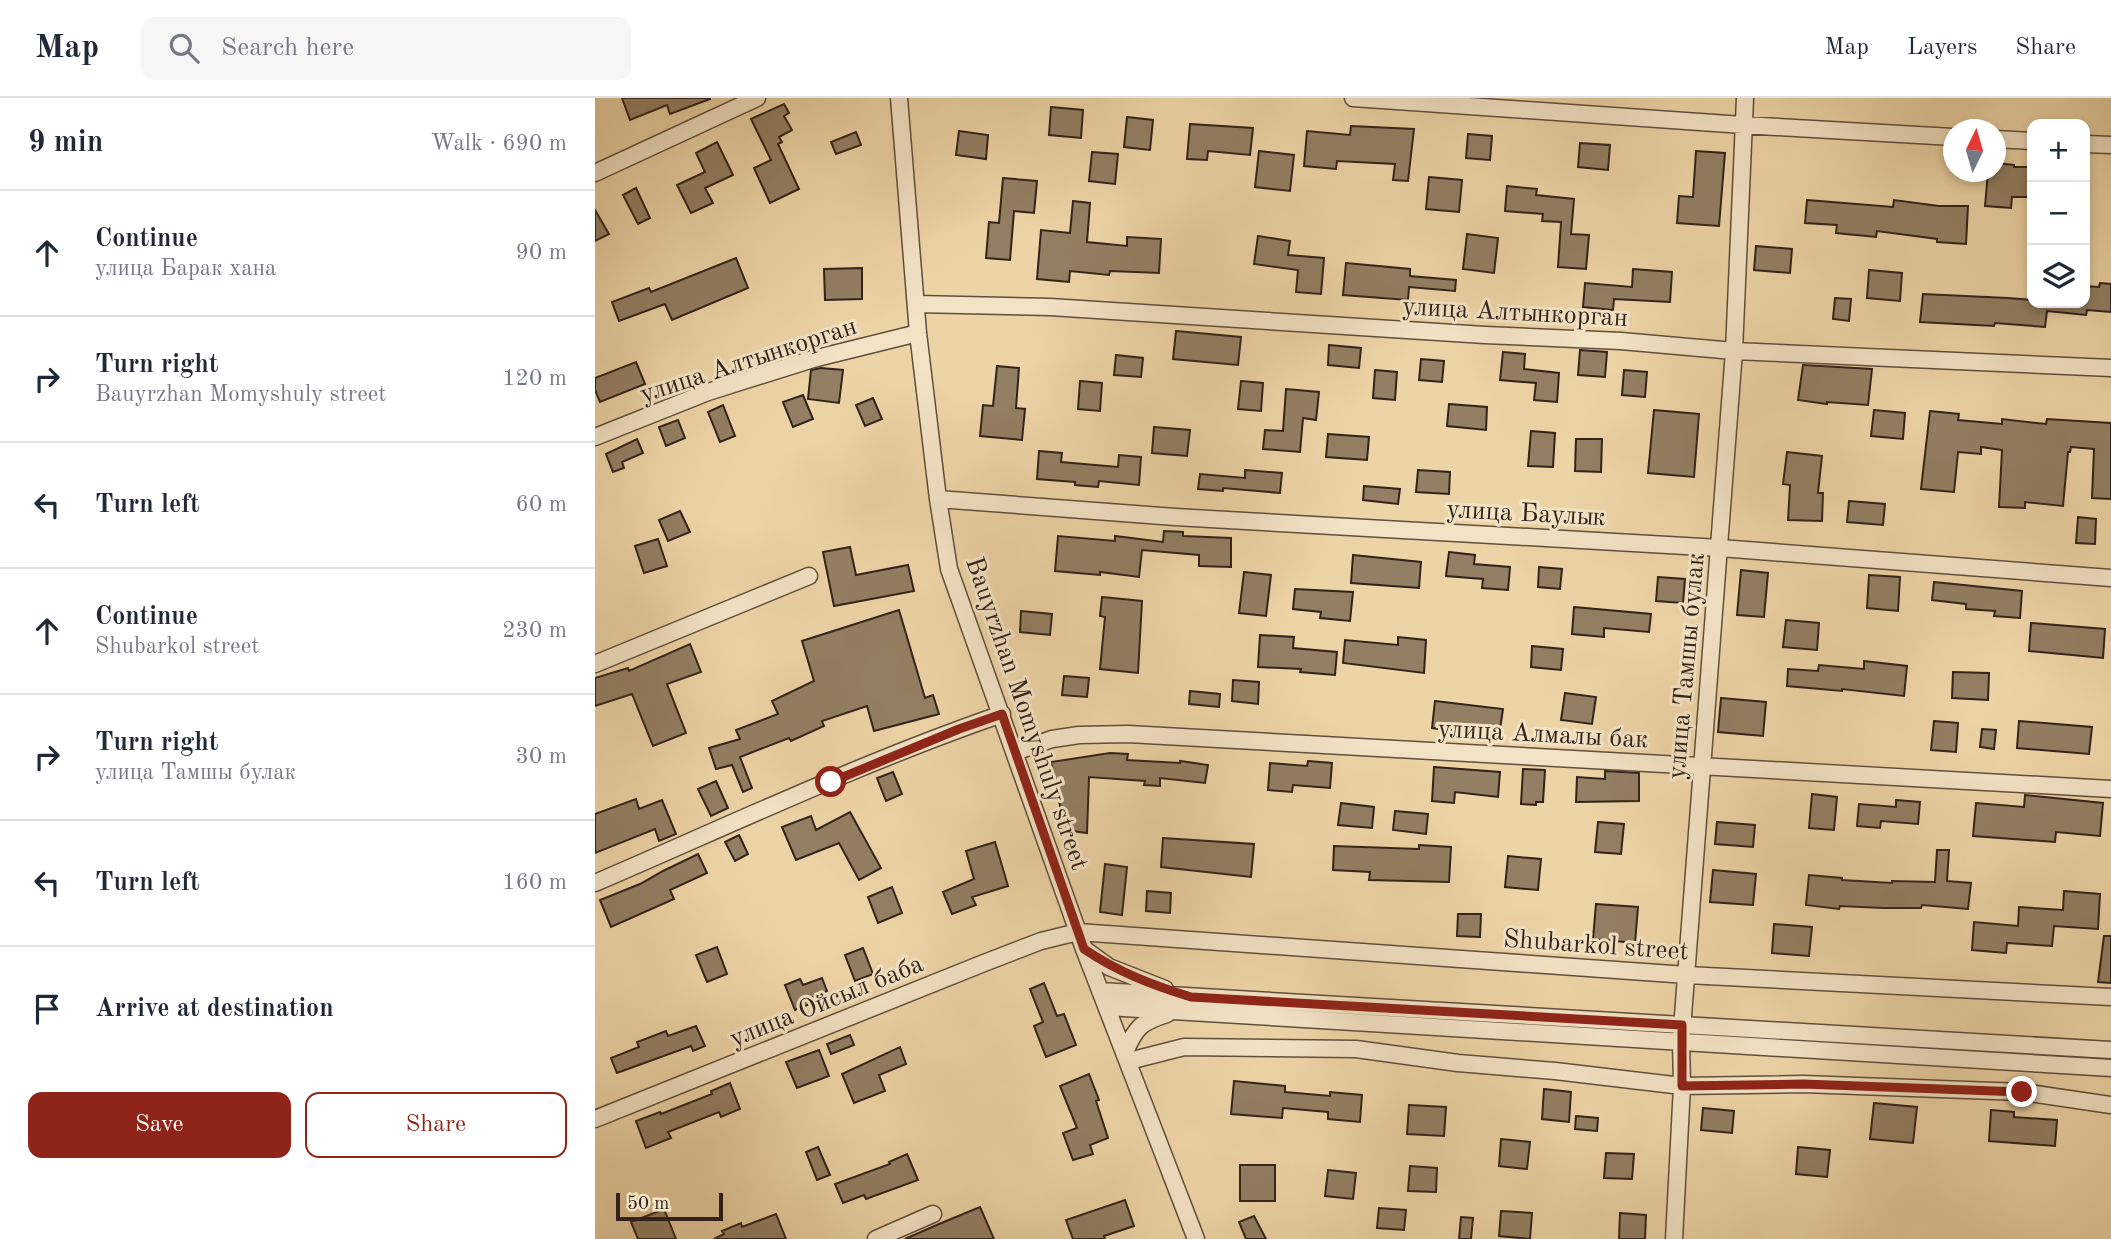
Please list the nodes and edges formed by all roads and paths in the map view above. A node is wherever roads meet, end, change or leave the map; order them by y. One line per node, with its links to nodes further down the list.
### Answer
1 (757, 98): 11 (street)
2 (899, 98): 12 (street, Bauyrzhan Momyshuly street)
3 (1353, 98): 5 (street)
4 (1745, 98): 5 (street, улица Тамшы булак)
5 (1743, 125): 6 (street); 14 (street, улица Тамшы булак)
6 (1943, 136)
7 (2006, 140): 8 (street)
8 (2027, 141)
9 (2090, 144): 10 (street)
10 (2111, 145)
11 (595, 173)
12 (916, 304): 13 (street, Bauyrzhan Momyshuly street); 14 (street, улица Алтынкорган)
13 (918, 333): 16 (street, улица Алтынкорган); 17 (street, Bauyrzhan Momyshuly street)
14 (1734, 351): 15 (street, улица Алтынкорган); 18 (street, улица Тамшы булак)
15 (2111, 368)
16 (595, 437)
17 (938, 499): 18 (street, улица Баулык); 22 (street, Bauyrzhan Momyshuly street)
18 (1720, 548): 20 (street, улица Баулык); 24 (street, улица Тамшы булак)
19 (809, 576): 21 (street)
20 (2111, 578)
21 (595, 664)
22 (1002, 714): 23 (street, Bauyrzhan Momyshuly street); 26 (street)
23 (1016, 751): 24 (street, улица Алмалы бак); 27 (street, Bauyrzhan Momyshuly street)
24 (1700, 766): 25 (street, улица Алмалы бак); 29 (street, улица Тамшы булак)
25 (2111, 789)
26 (595, 883)
27 (1078, 932): 28 (street, Bauyrzhan Momyshuly street); 29 (street, Shubarkol street); 42 (street, улица Ойсыл баба)
28 (1084, 949): 30 (street, Bauyrzhan Momyshuly street); 31 (street)
29 (1687, 975): 32 (street, Shubarkol street); 35 (street, улица Тамшы булак)
30 (1100, 991): 31 (street); 33 (street, Bauyrzhan Momyshuly street)
31 (1191, 997): 35 (street)
32 (2111, 997)
33 (1107, 1007): 34 (street); 38 (street, Bauyrzhan Momyshuly street)
34 (1175, 1012): 36 (street); 38 (street)
35 (1682, 1025): 36 (street, улица Тамшы булак); 37 (street)
36 (1681, 1042): 39 (street); 40 (street, улица Тамшы булак)
37 (2111, 1050)
38 (1127, 1056): 40 (street); 45 (street, Bauyrzhan Momyshuly street)
39 (2111, 1068)
40 (1682, 1086): 41 (street); 46 (street, улица Тамшы булак)
41 (2111, 1105)
42 (595, 1119)
43 (933, 1214): 44 (street)
44 (876, 1239)
45 (1196, 1239)
46 (1674, 1239)

